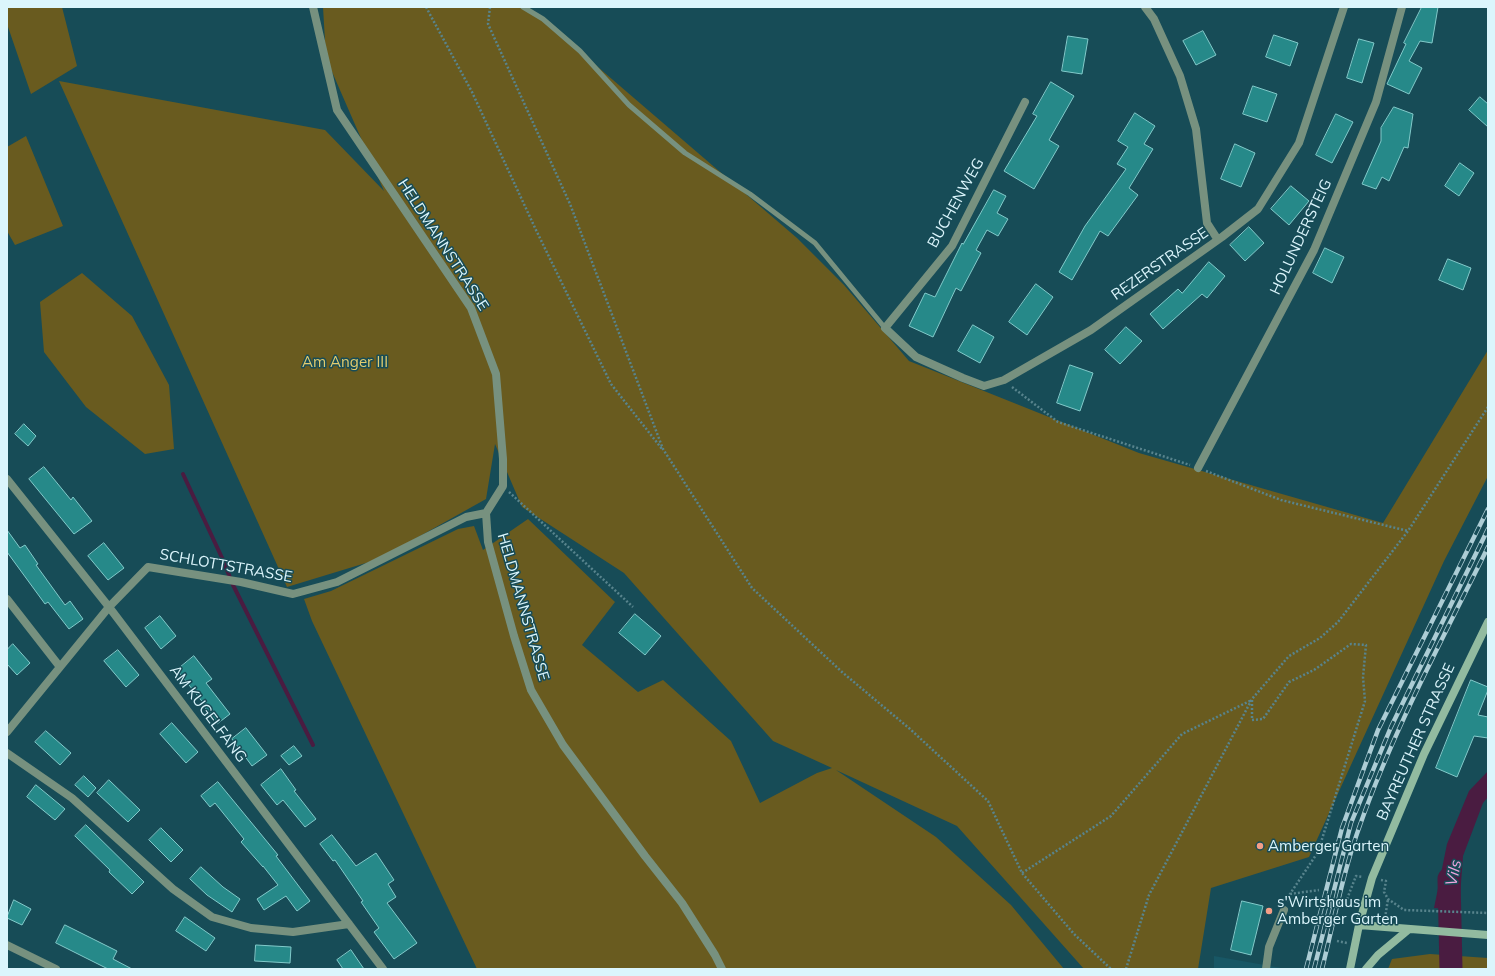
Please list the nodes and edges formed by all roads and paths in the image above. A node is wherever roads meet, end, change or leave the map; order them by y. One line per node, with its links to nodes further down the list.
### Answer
1 (313, 7): 15 (street, HELDMANNSTRASSE)
2 (426, 7): 12 (path)
3 (490, 7): 12 (path)
4 (523, 7): 10 (lane)
5 (1145, 7): 9 (street)
6 (1344, 7): 9 (street, REZERSTRASSE)
7 (1402, 7): 13 (street, HOLUNDERSTEIG)
8 (1025, 102): 10 (street, BUCHENWEG)
9 (1218, 240): 10 (street, REZERSTRASSE)
10 (885, 328)
11 (1488, 407): 22 (path)
12 (671, 461): 25 (path)
13 (1198, 468)
14 (7, 479): 18 (street, AM KUGELFANG)
15 (503, 486): 16 (street); 19 (path)
16 (486, 513): 18 (street, SCHLOTTSTRASSE); 38 (street, HELDMANNSTRASSE)
17 (7, 599): 21 (street)
18 (109, 607): 21 (street, SCHLOTTSTRASSE); 31 (street, AM KUGELFANG)
19 (632, 607)
20 (1488, 622): 26 (street, BAYREUTHER STRASSE)
21 (60, 667): 23 (street, SCHLOTTSTRASSE)
22 (1252, 699): 25 (path); 27 (path); 40 (path)
23 (7, 732)
24 (7, 753): 31 (street)
25 (1022, 873): 39 (path)
26 (1372, 878): 28 (path); 30 (path); 32 (street, BAYREUTHER STRASSE)
27 (1319, 890)
28 (1347, 899)
29 (1284, 910): 41 (street)
30 (1488, 913)
31 (349, 924): 37 (street, AM KUGELFANG)
32 (1359, 925): 33 (street); 42 (street, BAYREUTHER STRASSE)
33 (1408, 930): 34 (street); 43 (street)
34 (1488, 935)
35 (7, 945): 36 (street)
36 (56, 969)
37 (383, 969)
38 (722, 969)
39 (1111, 969)
40 (1126, 969)
41 (1266, 969)
42 (1350, 969)
43 (1366, 969)

